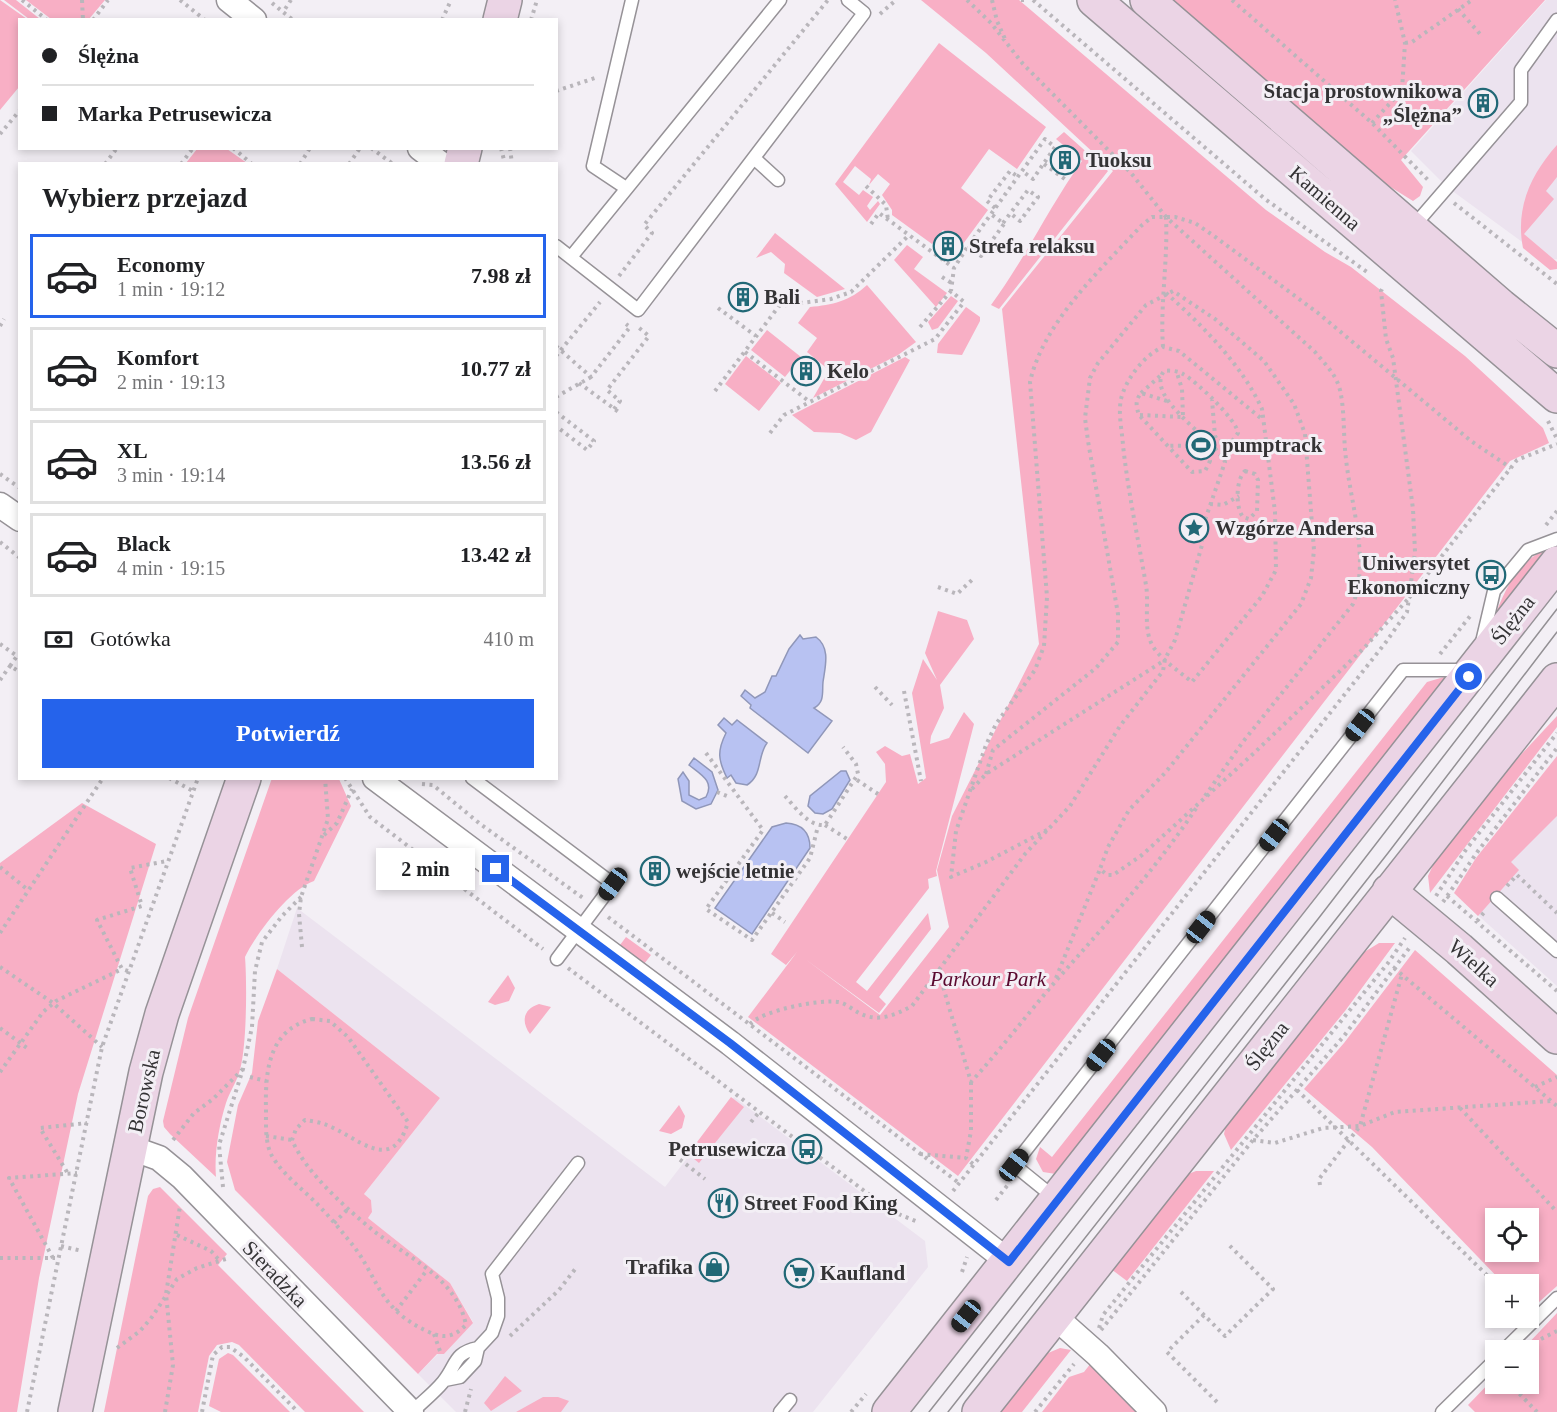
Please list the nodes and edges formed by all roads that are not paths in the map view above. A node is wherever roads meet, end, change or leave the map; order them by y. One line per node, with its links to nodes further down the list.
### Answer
1 (228, 0): 8 (street)
2 (504, 0): 9 (street)
3 (632, 0): 15 (lane)
4 (780, 0): 15 (lane)
5 (848, 0): 12 (lane)
6 (1094, 0): 20 (street, Kamienna)
7 (1147, 0): 16 (street, Kamienna)
8 (251, 18)
9 (500, 18)
10 (1557, 20): 16 (lane)
11 (423, 150): 13 (street)
12 (755, 159): 14 (lane); 18 (lane)
13 (438, 162)
14 (778, 180)
15 (626, 188): 18 (lane)
16 (1411, 229): 19 (street, Kamienna)
17 (558, 247): 18 (lane)
18 (571, 257)
19 (1557, 351)
20 (1552, 407)
21 (0, 505): 22 (street)
22 (18, 518)
23 (1557, 539): 25 (lane)
24 (1557, 563): 25 (street, Ślężna)
25 (1473, 672): 38 (street, Ślężna); 38 (lane)
26 (1557, 680): 30 (street, Ślężna)
27 (243, 780): 36 (street, Borowska)
28 (378, 780): 32 (street)
29 (475, 780): 32 (lane)
30 (1389, 891): 35 (street, Wielka); 41 (street, Ślężna)
31 (1497, 898): 33 (lane)
32 (578, 931): 34 (lane); 39 (street)
33 (1557, 951)
34 (557, 959)
35 (1557, 1037)
36 (131, 1149): 46 (street, Borowska); 47 (street, Sieradzka)
37 (578, 1163): 47 (lane)
38 (1057, 1200): 39 (street, Ślężna)
39 (1009, 1262): 44 (street, Ślężna)
40 (1557, 1298): 42 (lane)
41 (1054, 1316): 49 (street, Ślężna); 50 (street)
42 (1514, 1340)
43 (1485, 1370): 51 (lane)
44 (881, 1398)
45 (790, 1401): 48 (lane)
46 (75, 1412)
47 (411, 1412)
48 (780, 1412)
49 (979, 1412)
50 (1154, 1412)
51 (1442, 1412)

